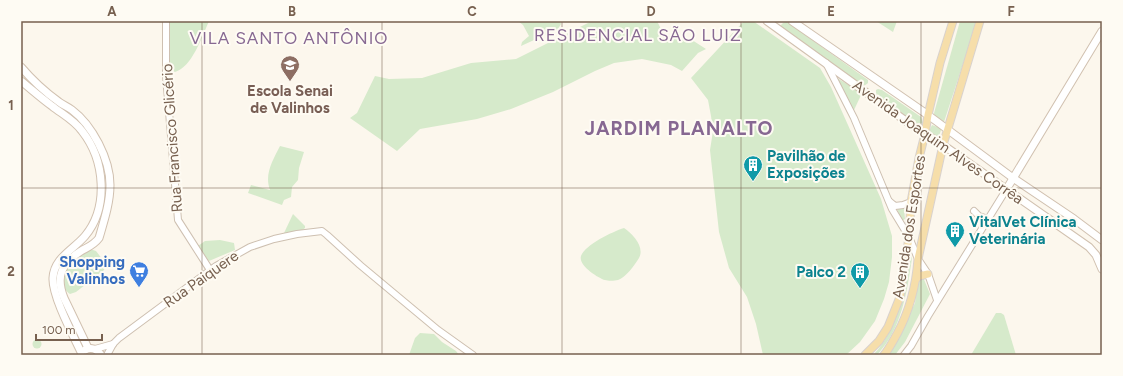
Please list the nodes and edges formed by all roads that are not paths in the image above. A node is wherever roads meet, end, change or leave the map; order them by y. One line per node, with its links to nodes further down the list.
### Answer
1 (166, 21): 27 (street, Rua Francisco Glicério)
2 (768, 21): 7 (main road, Avenida Joaquim Alves Corrêa)
3 (792, 21): 10 (main road, Avenida Joaquim Alves Corrêa)
4 (953, 21): 10 (main road, Avenida dos Esportes)
5 (980, 21): 11 (main road, Avenida dos Esportes)
6 (1102, 31): 14 (main road)
7 (826, 63): 12 (main road, Avenida Joaquim Alves Corrêa); 16 (street)
8 (21, 67): 24 (main road)
9 (21, 81): 20 (main road)
10 (928, 115): 11 (main road, Avenida Joaquim Alves Corrêa); 12 (main road, Avenida dos Esportes)
11 (948, 130): 13 (main road, Avenida dos Esportes); 14 (main road, Avenida Joaquim Alves Corrêa)
12 (925, 134): 13 (main road, Avenida Joaquim Alves Corrêa); 17 (main road, Avenida dos Esportes)
13 (943, 145): 15 (main road, Avenida Joaquim Alves Corrêa); 22 (main road, Avenida dos Esportes)
14 (1013, 178): 15 (main road); 23 (main road, Avenida Joaquim Alves Corrêa)
15 (1006, 190): 19 (street); 26 (main road, Avenida Joaquim Alves Corrêa)
16 (887, 199): 17 (street); 21 (street)
17 (911, 202): 21 (main road, Avenida dos Esportes)
18 (974, 211): 19 (street)
19 (988, 219): 30 (street)
20 (91, 229): 24 (main road); 33 (main road)
21 (909, 237): 22 (main road); 25 (street); 37 (main road, Avenida dos Esportes)
22 (922, 239): 25 (main road, Avenida dos Esportes)
23 (1102, 240)
24 (93, 245): 32 (main road)
25 (918, 259): 28 (street); 29 (main road, Avenida dos Esportes)
26 (1102, 269)
27 (210, 270): 31 (street, Rua Paiquere); 36 (street, Rua Paiquere)
28 (928, 274): 29 (main road); 30 (street)
29 (917, 278): 38 (main road, Avenida dos Esportes)
30 (938, 300): 39 (street)
31 (113, 344): 32 (street, Rua Paiquere); 35 (street, Rua Paiquere)
32 (92, 349): 33 (main road); 34 (main road)
33 (80, 354)
34 (101, 355)
35 (106, 355)
36 (473, 355)
37 (865, 355)
38 (884, 355)
39 (904, 355)

